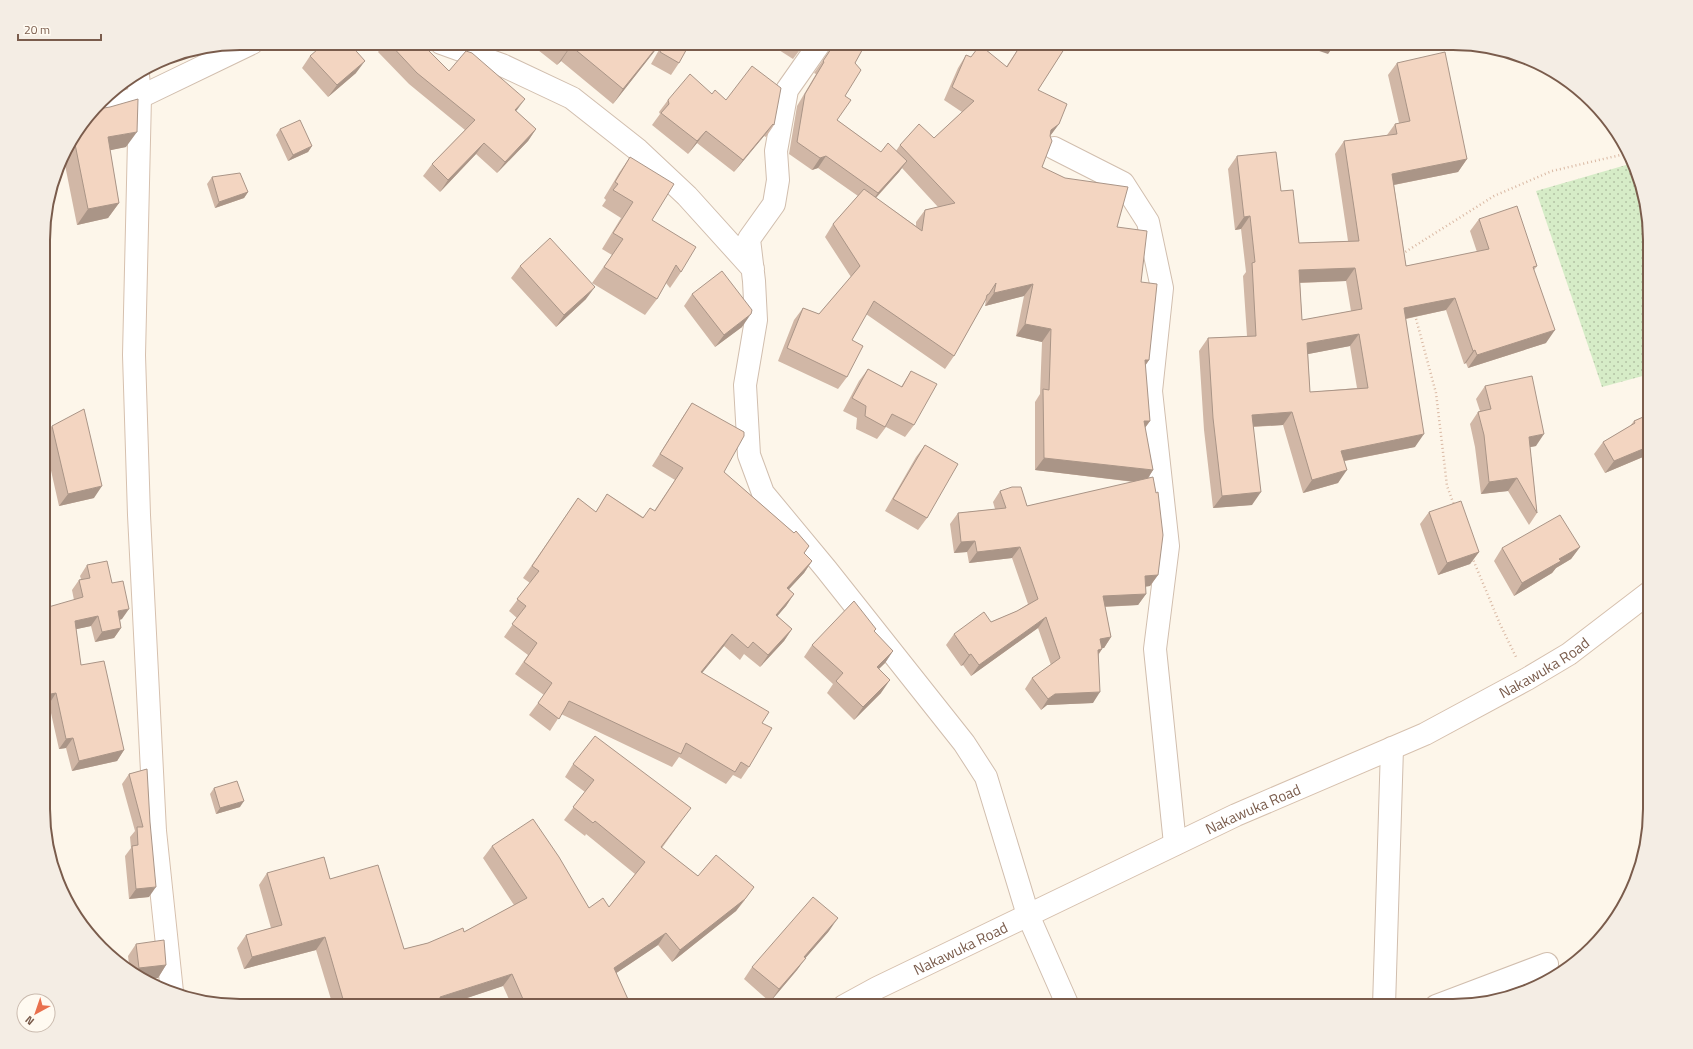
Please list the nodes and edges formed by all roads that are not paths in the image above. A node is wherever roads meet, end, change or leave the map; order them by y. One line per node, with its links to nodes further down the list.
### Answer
1 (237, 50): 5 (street)
2 (460, 50): 8 (street)
3 (815, 50): 8 (street)
4 (138, 79): 5 (street)
5 (140, 97): 6 (street); 14 (street)
6 (102, 110)
7 (1054, 148): 11 (street)
8 (753, 269): 12 (street)
9 (1643, 597): 10 (street, Nakawuka Road)
10 (1392, 748): 11 (street, Nakawuka Road); 17 (street)
11 (1175, 844): 12 (street, Nakawuka Road)
12 (1028, 915): 15 (street, Nakawuka Road); 16 (street)
13 (1547, 964): 18 (street)
14 (171, 986)
15 (857, 999)
16 (1065, 999)
17 (1384, 999)
18 (1454, 999)

